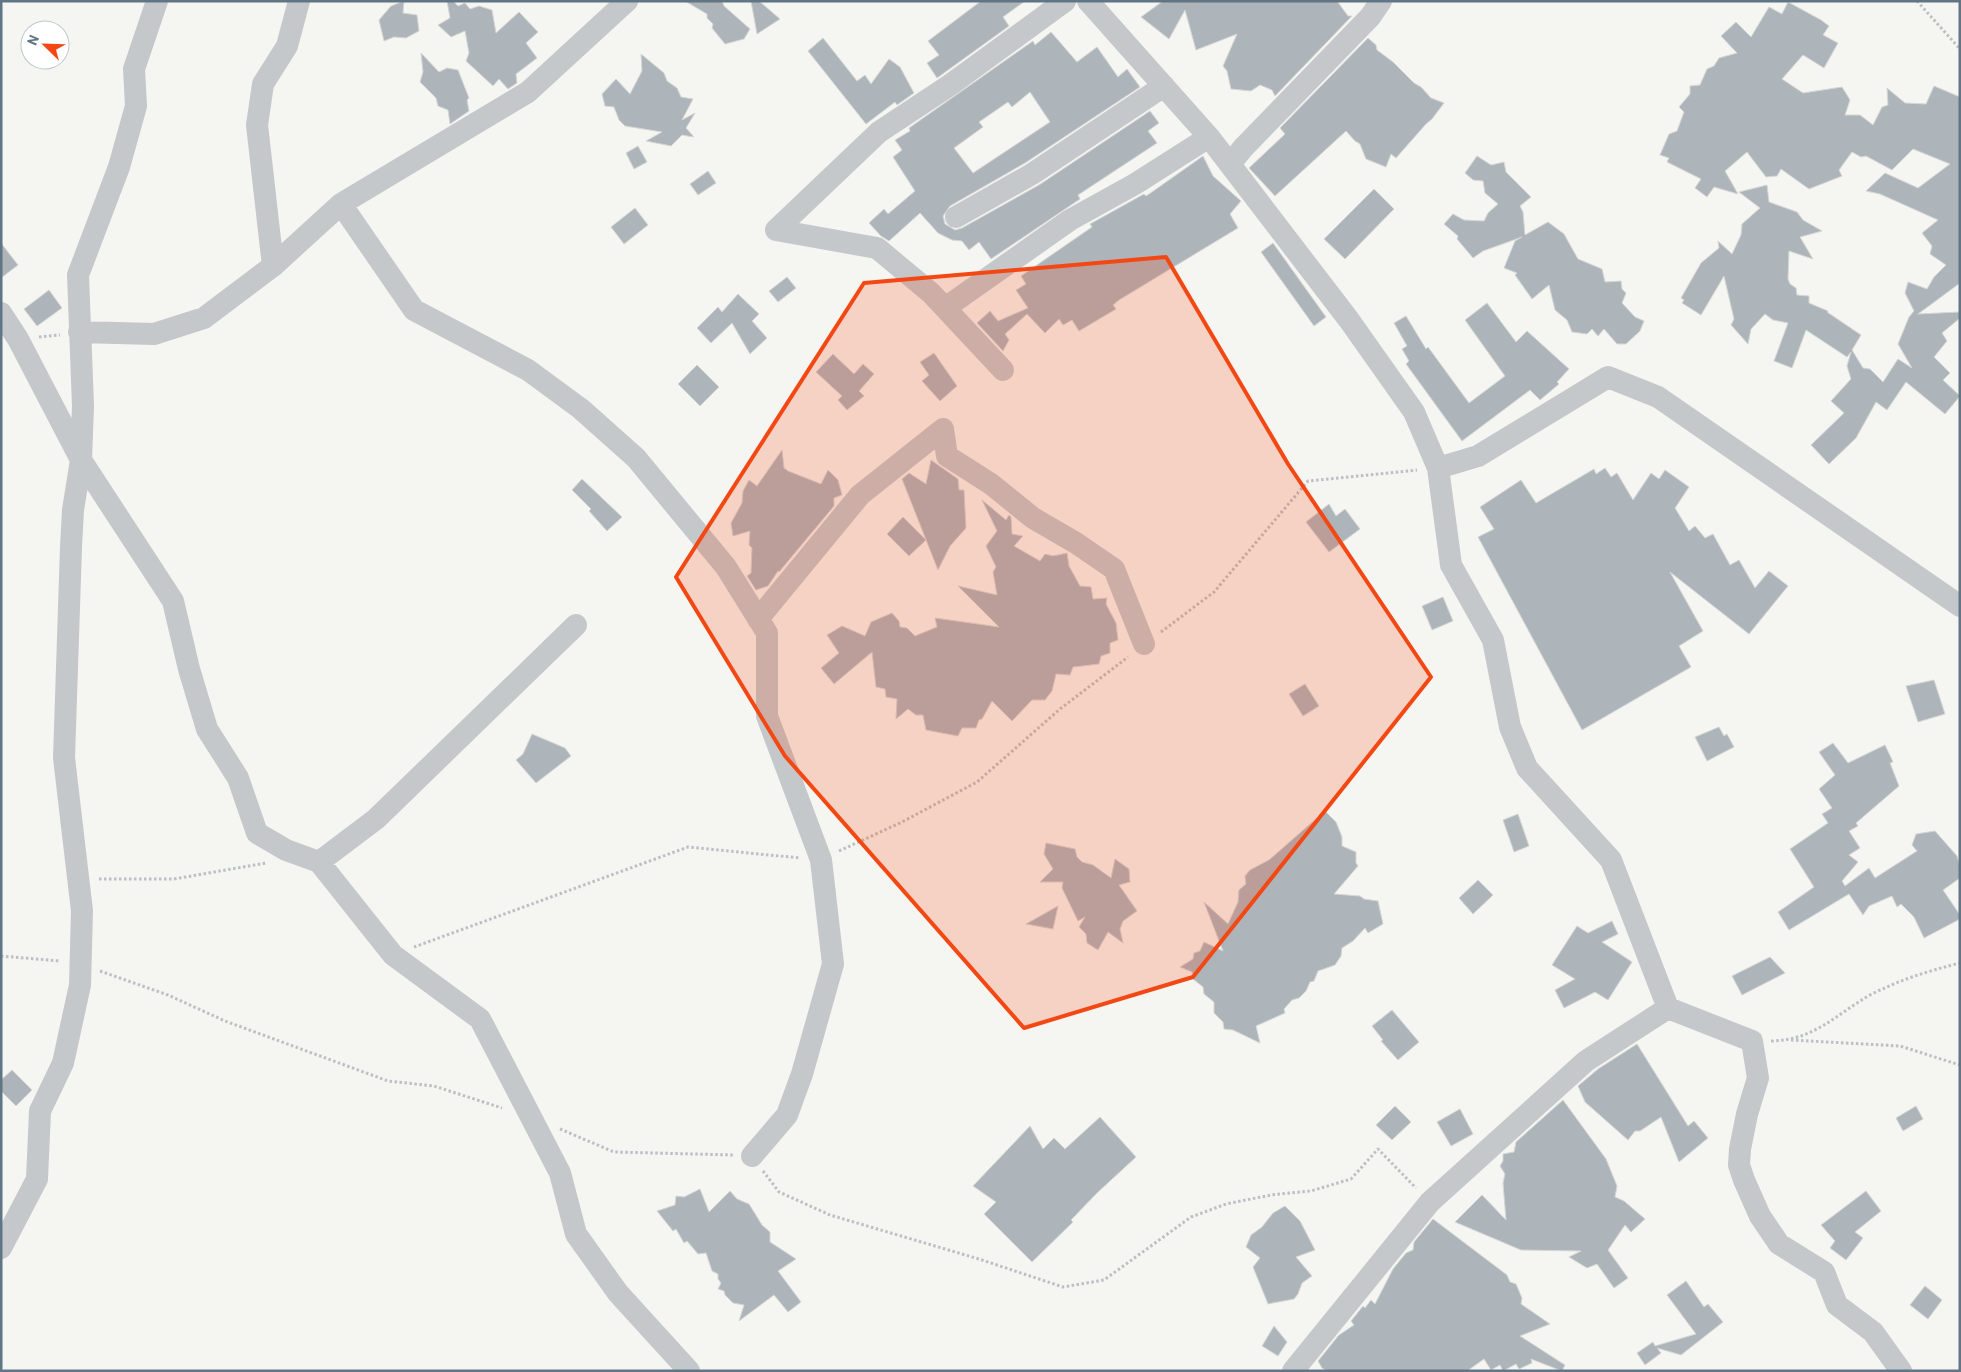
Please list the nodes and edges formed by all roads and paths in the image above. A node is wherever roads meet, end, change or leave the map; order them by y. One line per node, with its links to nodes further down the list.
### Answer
1 (157, 1): 17 (street)
2 (299, 1): 14 (street)
3 (627, 1): 12 (street)
4 (1065, 1): 15 (street)
5 (1088, 1): 9 (street)
6 (1380, 1): 11 (street)
7 (1917, 1): 8 (path)
8 (1960, 49)
9 (1164, 86): 10 (street); 13 (street)
10 (1209, 137): 11 (street); 15 (street)
11 (1230, 164): 21 (street)
12 (341, 204): 14 (street); 23 (street)
13 (956, 217)
14 (273, 266): 17 (street)
15 (945, 308): 19 (street)
16 (1, 313): 18 (street)
17 (79, 332): 18 (path); 20 (street)
18 (18, 339): 20 (street)
19 (1003, 370)
20 (81, 460): 26 (street); 28 (street)
21 (1438, 468): 22 (street); 25 (path); 33 (street)
22 (1960, 606)
23 (758, 619): 25 (street); 27 (street)
24 (576, 624): 26 (street)
25 (1144, 644): 27 (path)
26 (311, 859): 28 (path); 29 (street)
27 (821, 860): 29 (path); 38 (street)
28 (78, 879): 32 (street)
29 (392, 955): 37 (street)
30 (1, 956): 32 (path)
31 (1960, 963): 34 (path)
32 (80, 964): 37 (path); 40 (street)
33 (1668, 1008): 35 (street); 39 (street)
34 (1790, 1040): 35 (path); 36 (path)
35 (1752, 1041): 43 (street)
36 (1960, 1066)
37 (532, 1117): 38 (path); 41 (street)
38 (752, 1156): 39 (path)
39 (1430, 1202): 42 (street)
40 (1, 1248)
41 (689, 1371)
42 (1293, 1371)
43 (1901, 1371)

